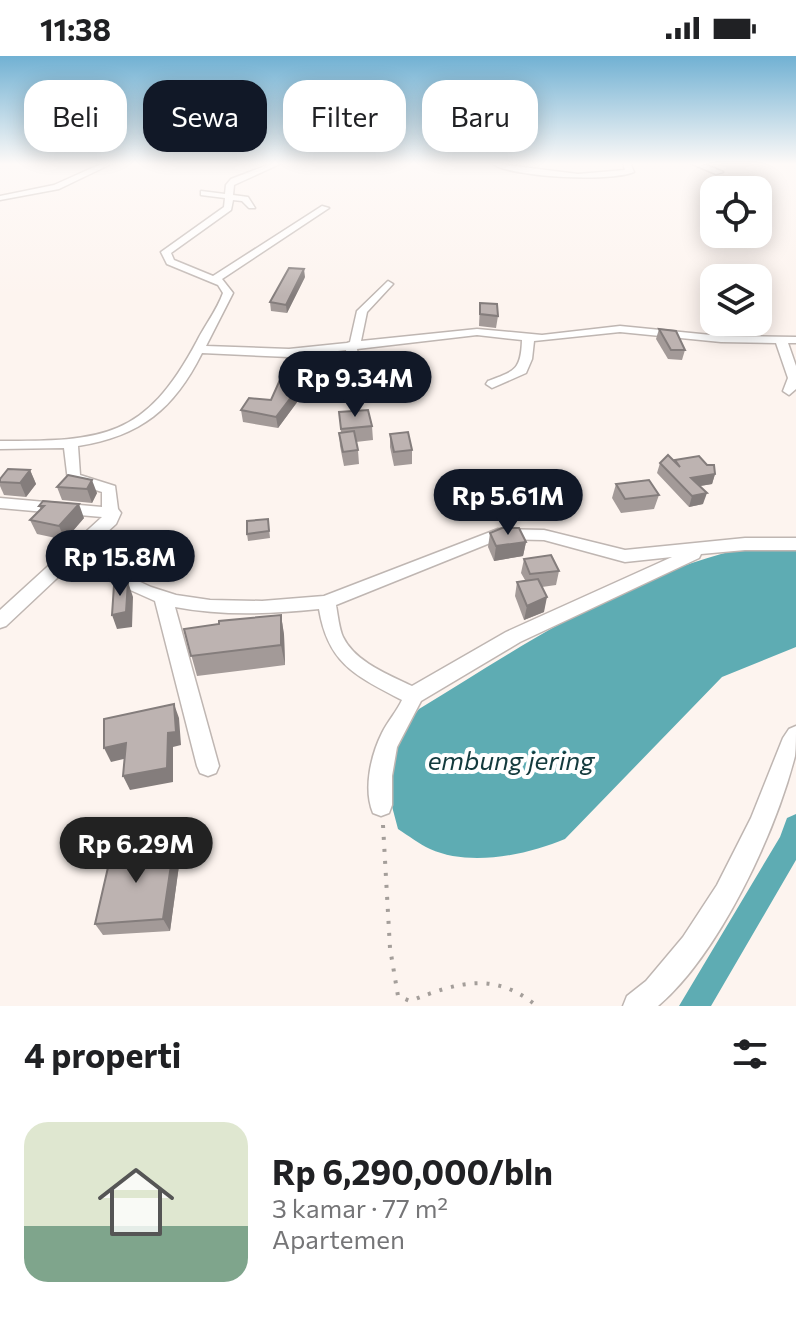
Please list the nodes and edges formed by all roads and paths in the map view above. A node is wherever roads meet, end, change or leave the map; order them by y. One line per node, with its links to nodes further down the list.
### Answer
1 (228, 207): 3 (street)
2 (325, 208): 3 (street)
3 (214, 280): 9 (street)
4 (388, 284): 8 (street)
5 (528, 338): 6 (street); 8 (street); 10 (street)
6 (781, 340): 7 (street); 11 (street)
7 (796, 340)
8 (353, 345): 9 (street); 12 (street)
9 (199, 349): 13 (street)
10 (492, 384)
11 (789, 391)
12 (359, 393)
13 (71, 444): 14 (street); 16 (street)
14 (0, 445)
15 (0, 503): 16 (street)
16 (113, 513): 19 (street)
17 (796, 544): 18 (street)
18 (702, 550): 21 (street); 23 (street)
19 (71, 557): 20 (street); 22 (street)
20 (163, 597): 21 (street); 25 (street)
21 (326, 602): 23 (street)
22 (0, 621)
23 (413, 696): 26 (street)
24 (796, 735): 28 (street)
25 (208, 766)
26 (381, 805): 27 (path)
27 (537, 1006)
28 (637, 1006)

